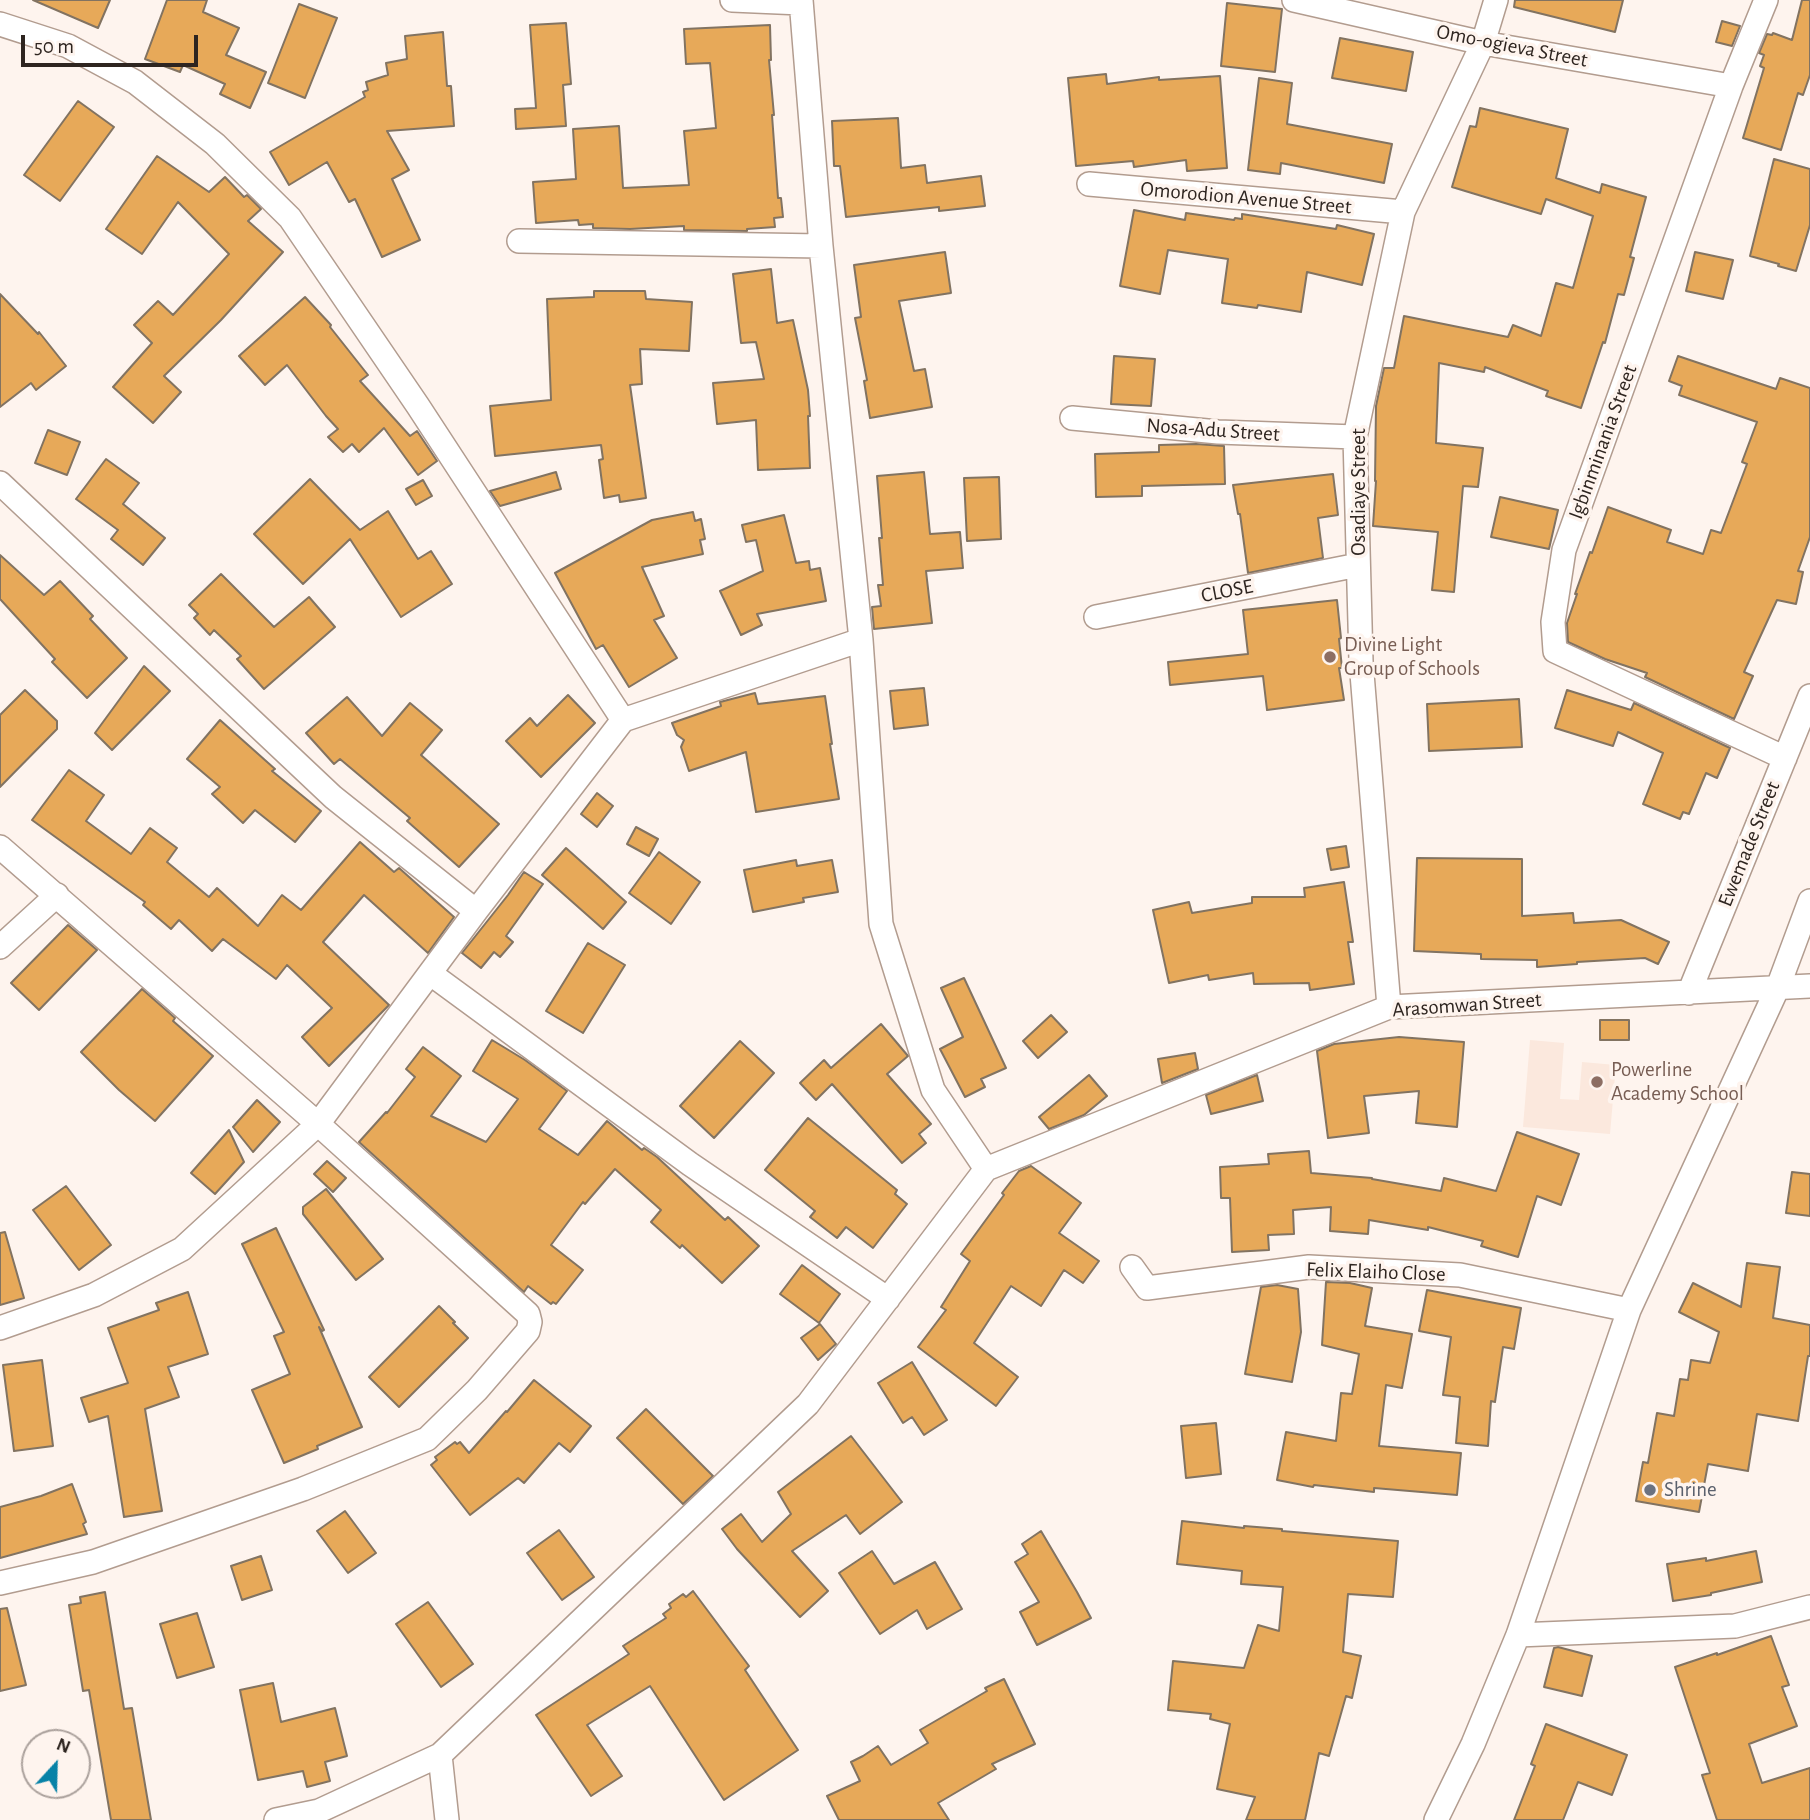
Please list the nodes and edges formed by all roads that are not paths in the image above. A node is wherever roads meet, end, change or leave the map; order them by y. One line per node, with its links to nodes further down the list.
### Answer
1 (732, 0): 5 (street)
2 (1294, 0): 7 (street, Omo-ogieva Street)
3 (1496, 0): 7 (street, Osadiaye Street)
4 (1766, 0): 8 (street, Igbinminania Street)
5 (801, 1): 12 (street)
6 (0, 24): 20 (street)
7 (1483, 43): 8 (street, Omo-ogieva Street); 10 (street, Osadiaye Street)
8 (1731, 86): 21 (street, Igbinminania Street)
9 (1089, 184): 10 (street, Omorodion Avenue Street)
10 (1403, 212): 14 (street, Osadiaye Street)
11 (519, 241): 12 (street)
12 (821, 246): 18 (street)
13 (1072, 418): 14 (street, Nosa-Adu Street)
14 (1355, 437): 16 (street, Osadiaye Street)
15 (0, 483): 25 (street)
16 (1358, 565): 17 (street, CLOSE); 31 (street, Osadiaye Street)
17 (1096, 617)
18 (861, 640): 20 (street); 33 (street)
19 (1810, 696): 21 (street, Ewemade Street)
20 (623, 720): 25 (street)
21 (1784, 758): 30 (street, Ewemade Street)
22 (0, 847): 23 (street)
23 (57, 895): 26 (street); 32 (street)
24 (1810, 901): 29 (street)
25 (477, 911): 27 (street)
26 (0, 947)
27 (430, 974): 32 (street); 35 (street)
28 (1810, 986): 29 (street, Arasomwan Street)
29 (1778, 988): 30 (street, Arasomwan Street); 36 (street)
30 (1689, 993): 31 (street, Arasomwan Street)
31 (1389, 1007): 33 (street, Arasomwan Street)
32 (318, 1124): 37 (street); 38 (street)
33 (986, 1169): 35 (street)
34 (1132, 1267): 36 (street, Felix Elaiho Close)
35 (888, 1299): 41 (street)
36 (1629, 1310): 40 (street)
37 (0, 1328)
38 (0, 1583)
39 (1810, 1607): 40 (street)
40 (1518, 1634): 44 (street)
41 (440, 1755): 42 (street); 43 (street)
42 (276, 1820)
43 (447, 1820)
44 (1436, 1820)

